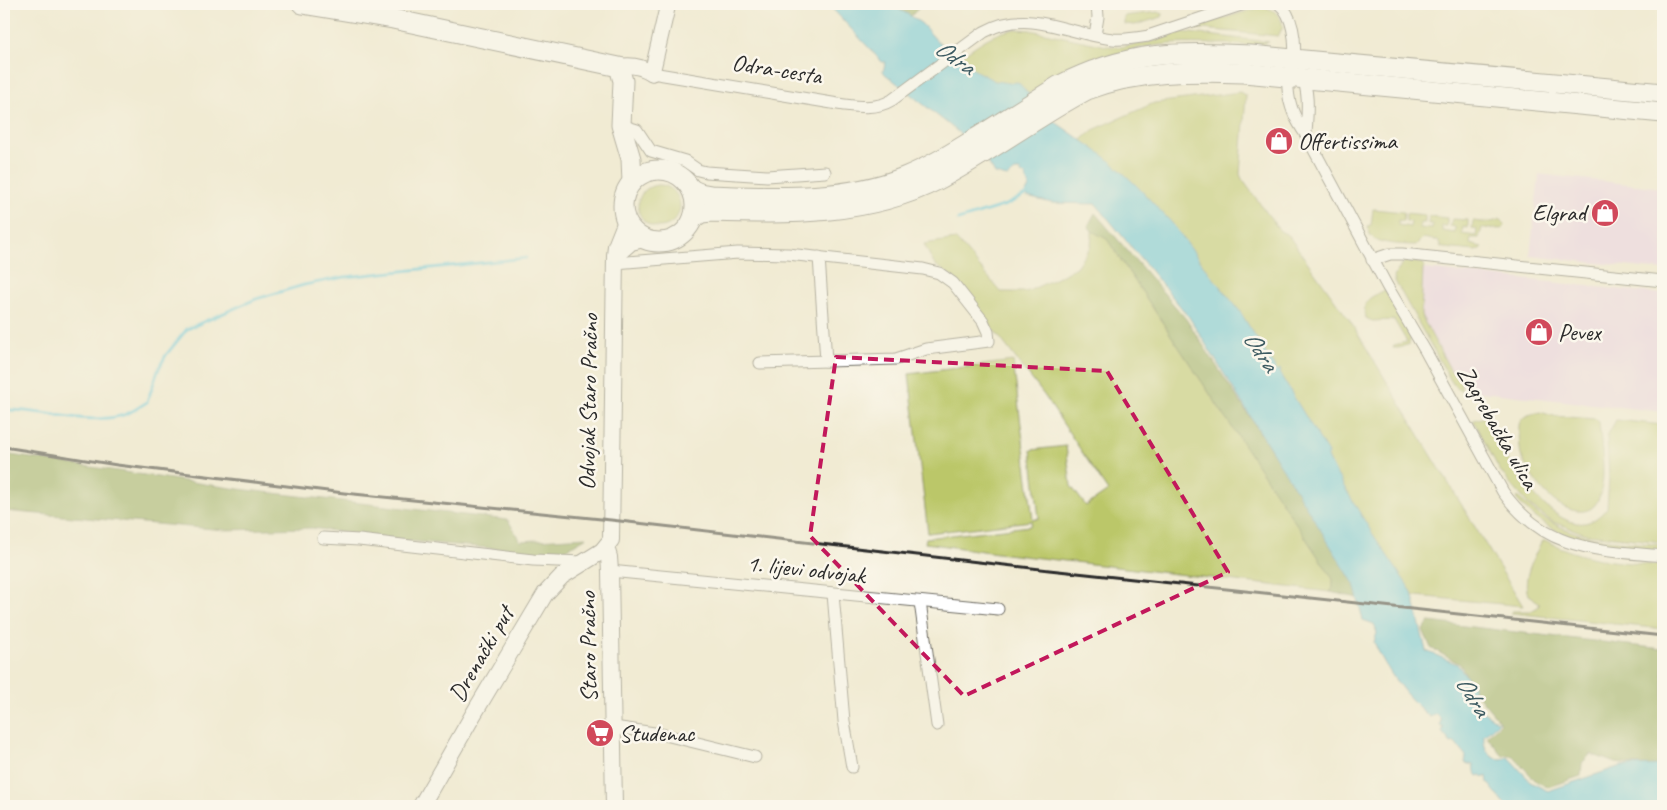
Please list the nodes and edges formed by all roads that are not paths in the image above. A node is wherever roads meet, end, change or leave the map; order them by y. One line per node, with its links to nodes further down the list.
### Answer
1 (302, 4): 8 (main road, Odra-cesta)
2 (668, 4): 9 (street)
3 (1097, 4): 6 (street)
4 (1244, 4): 6 (street)
5 (1279, 4): 7 (street, Zagrebačka ulica)
6 (1095, 35): 9 (street, Odra-cesta)
7 (1294, 58): 10 (street, Zagrebačka ulica); 11 (main road); 12 (main road)
8 (619, 67): 9 (street, Odra-cesta); 14 (main road)
9 (652, 73)
10 (1296, 78): 11 (main road); 13 (main road); 15 (street, Zagrebačka ulica); 15 (street, Zagrebačka ulica)
11 (1064, 92): 17 (main road)
12 (1663, 93)
13 (1663, 114)
14 (621, 125): 16 (main road); 19 (street)
15 (1306, 135): 27 (street, Zagrebačka ulica)
16 (627, 144): 18 (main road); 20 (main road)
17 (955, 160): 21 (main road); 22 (main road)
18 (663, 170): 20 (main road); 21 (main road)
19 (826, 172)
20 (632, 182): 23 (main road)
21 (691, 189): 22 (main road)
22 (693, 218): 24 (main road)
23 (626, 221): 24 (main road); 26 (main road, Odvojak Staro Pračno)
24 (644, 239): 26 (main road)
25 (819, 257): 26 (street); 29 (street); 29 (street)
26 (615, 260): 32 (main road, Odvojak Staro Pračno)
27 (1372, 260): 28 (street); 33 (street, Zagrebačka ulica)
28 (1663, 281)
29 (826, 361): 30 (street)
30 (760, 363)
31 (323, 538): 34 (street)
32 (606, 547): 34 (main road, Drenački put); 35 (main road, Staro Pračno)
33 (1663, 556)
34 (584, 562): 43 (main road, Drenački put)
35 (610, 571): 36 (street, 1. lijevi odvojak); 40 (main road, Staro Pračno)
36 (833, 594): 37 (street, 1. lijevi odvojak); 42 (street)
37 (920, 602): 38 (street, 1. lijevi odvojak); 39 (street)
38 (998, 609)
39 (937, 725)
40 (614, 727): 41 (street); 44 (main road, Staro Pračno)
41 (755, 757)
42 (852, 767)
43 (421, 806)
44 (614, 806)

